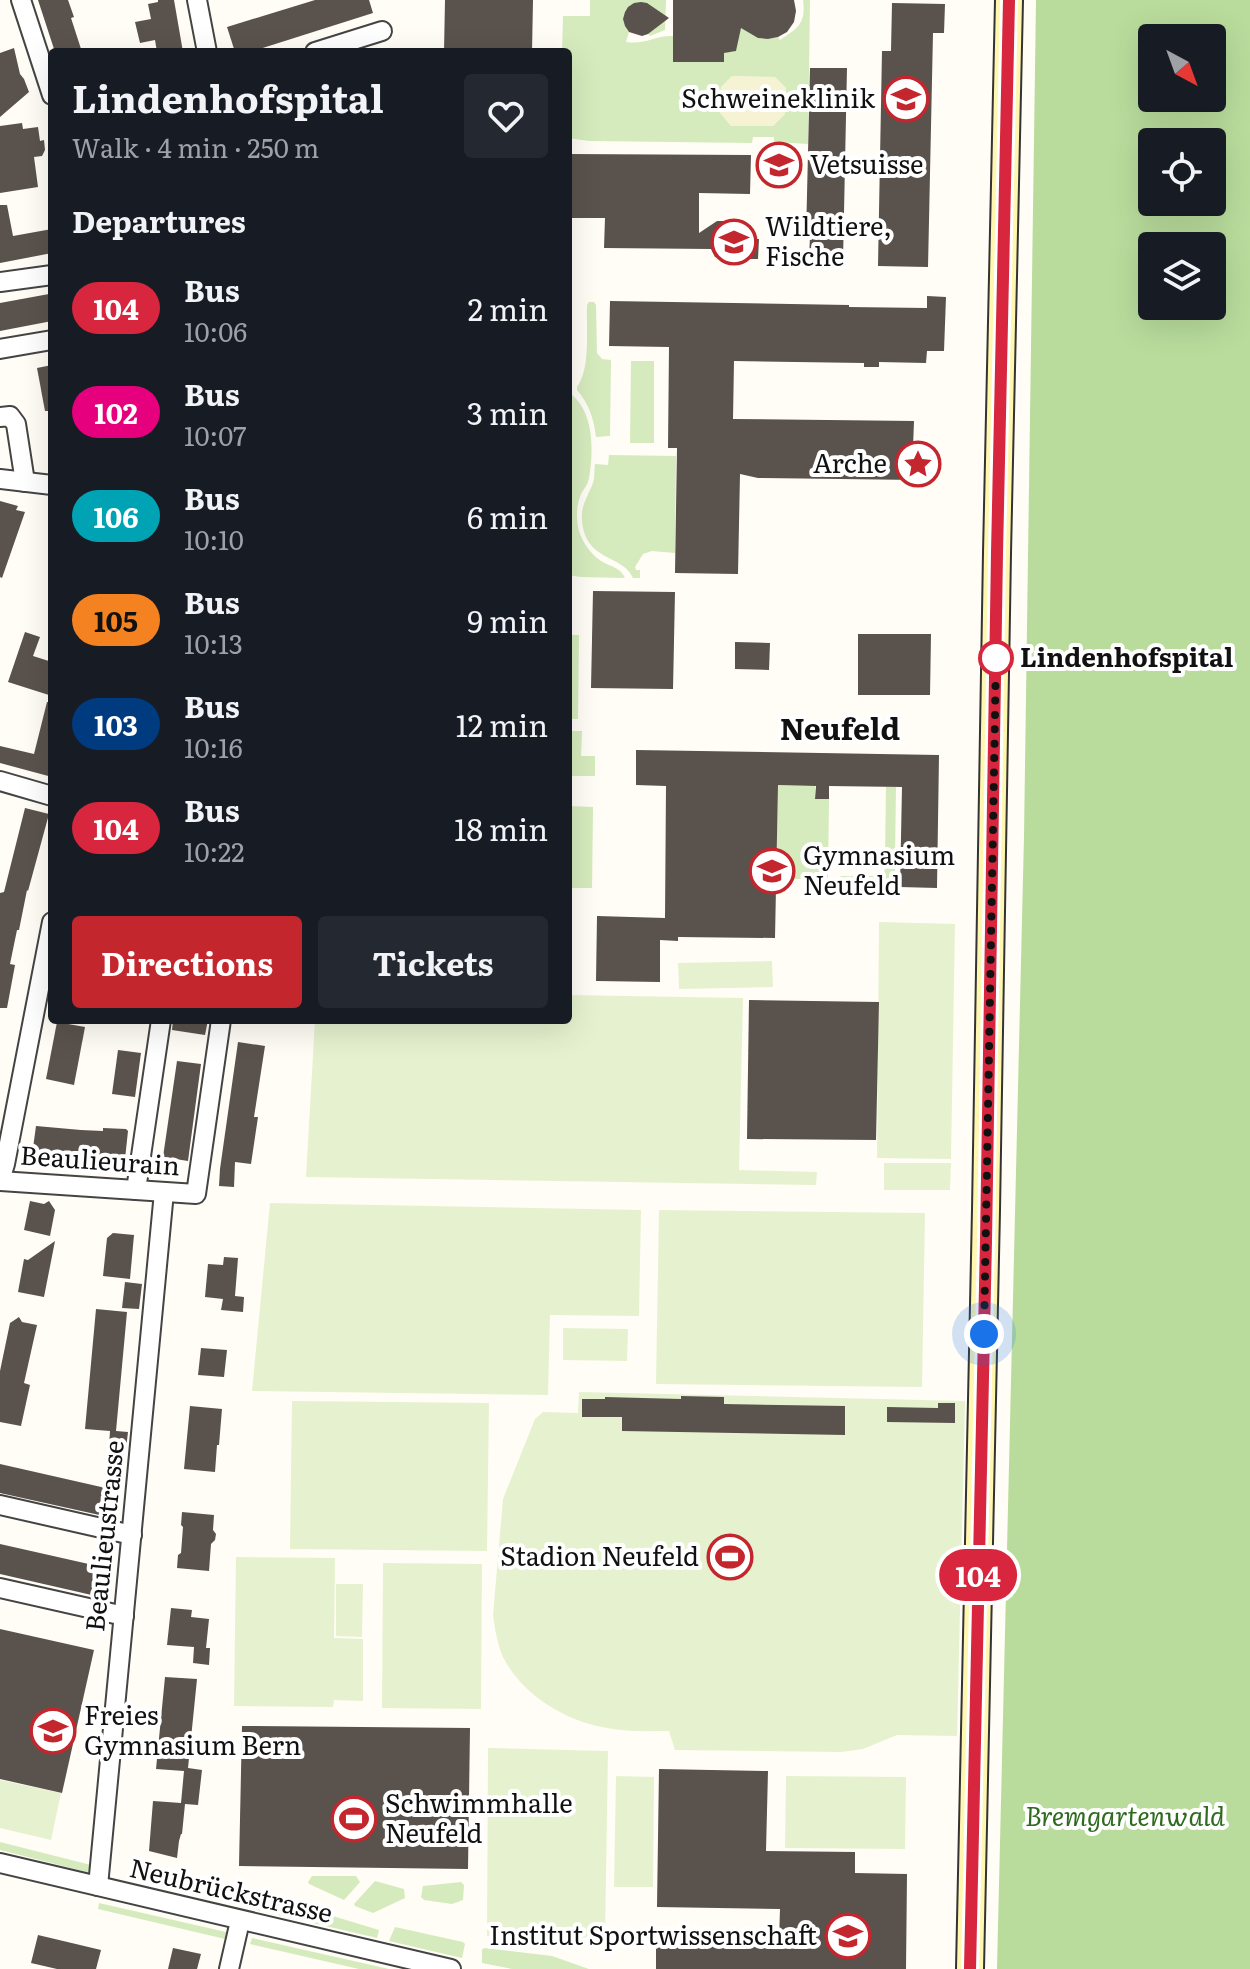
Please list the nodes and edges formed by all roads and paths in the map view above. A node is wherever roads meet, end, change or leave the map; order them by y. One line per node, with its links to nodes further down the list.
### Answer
1 (21, 0): 7 (street)
2 (197, 0): 5 (street)
3 (1009, 0): 33 (main road)
4 (382, 31): 6 (street)
5 (206, 48)
6 (328, 48)
7 (48, 83)
8 (48, 274): 9 (street)
9 (0, 282)
10 (48, 341): 11 (street)
11 (0, 349)
12 (0, 417): 14 (street)
13 (0, 479): 14 (street)
14 (25, 482): 15 (street)
15 (48, 485)
16 (0, 781): 17 (street)
17 (48, 795)
18 (48, 943): 21 (street)
19 (160, 1024): 22 (street)
20 (220, 1024): 23 (street, Beaulieurain)
21 (0, 1181): 22 (street, Beaulieurain)
22 (136, 1190): 23 (street, Beaulieurain)
23 (164, 1192): 25 (street, Beaulieustrasse)
24 (0, 1505): 25 (street)
25 (132, 1535): 27 (street, Beaulieustrasse)
26 (0, 1588): 27 (street)
27 (124, 1616): 29 (street, Beaulieustrasse)
28 (0, 1863): 29 (street, Neubrückstrasse)
29 (98, 1886): 30 (street, Neubrückstrasse)
30 (240, 1921): 31 (street); 32 (street, Neubrückstrasse)
31 (229, 1969)
32 (451, 1969)
33 (970, 1969)

